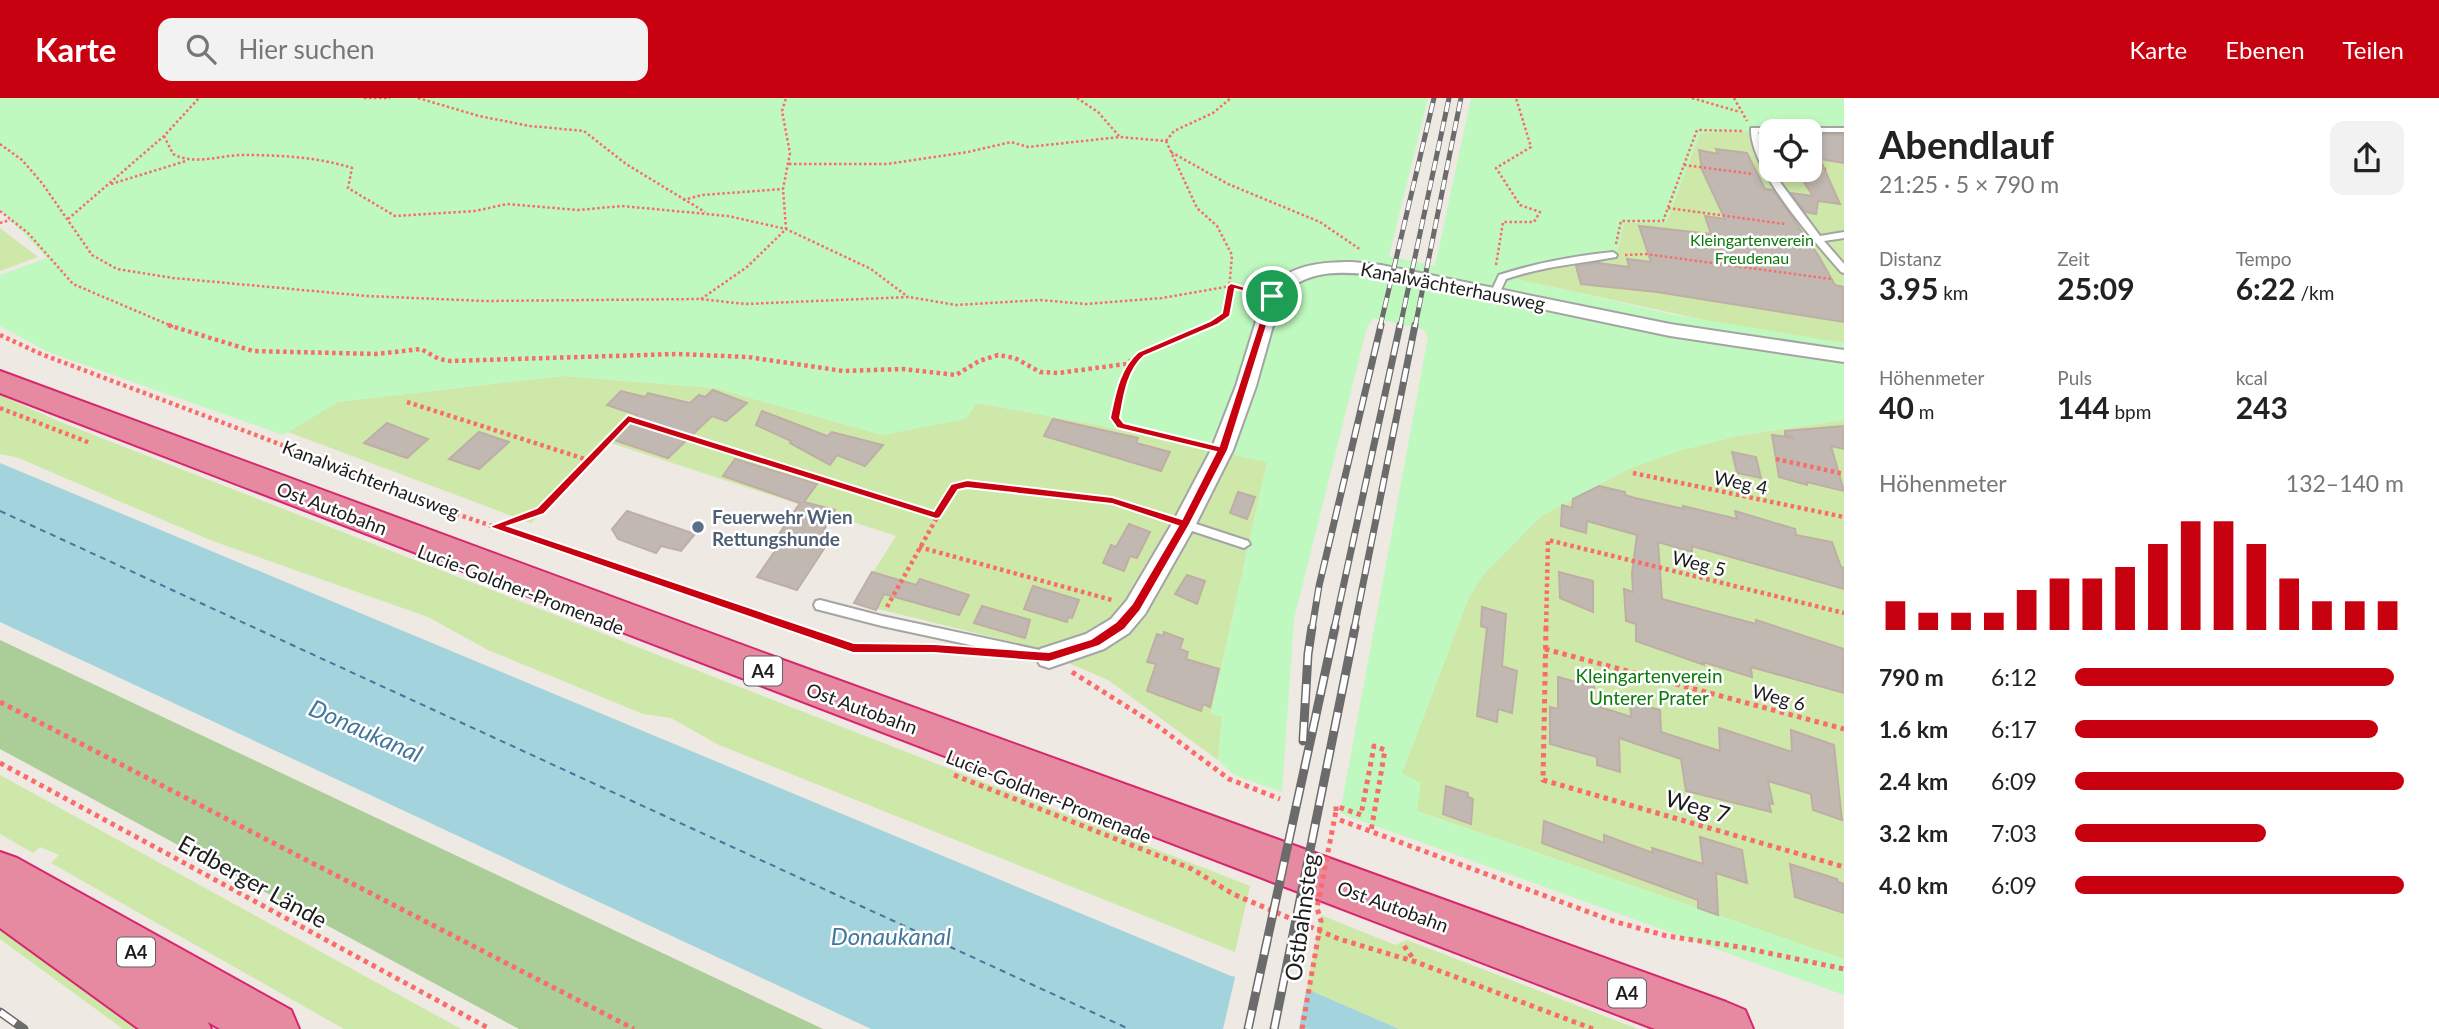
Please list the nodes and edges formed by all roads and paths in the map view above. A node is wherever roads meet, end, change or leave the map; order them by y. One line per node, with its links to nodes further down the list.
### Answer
1 (199, 98): 14 (path)
2 (364, 98): 3 (path)
3 (390, 98)
4 (418, 98): 29 (path)
5 (786, 98): 21 (path)
6 (1077, 98): 15 (path)
7 (1231, 98): 16 (path)
8 (1516, 98): 44 (path)
9 (1692, 98): 11 (path)
10 (1734, 98): 11 (path)
11 (1740, 112): 12 (path)
12 (1754, 130): 13 (lane); 18 (lane); 22 (path)
13 (1844, 130)
14 (164, 136): 20 (path); 27 (path)
15 (1120, 137): 16 (path); 21 (path)
16 (1166, 141): 19 (path)
17 (0, 144): 33 (path)
18 (1759, 149)
19 (1171, 152): 41 (path); 45 (path)
20 (190, 160): 27 (path); 32 (path)
21 (789, 164): 28 (path)
22 (1684, 165): 25 (path); 30 (path)
23 (1822, 168): 24 (path)
24 (1826, 169)
25 (1759, 174)
26 (1778, 182): 36 (lane)
27 (107, 185): 33 (path)
28 (783, 189): 29 (path); 37 (path)
29 (683, 200): 32 (path)
30 (1668, 208): 36 (path); 40 (path)
31 (0, 211): 34 (path)
32 (709, 214): 37 (path)
33 (68, 219): 48 (path)
34 (11, 220): 35 (path); 51 (path)
35 (0, 223)
36 (1807, 226): 39 (lane)
37 (786, 229): 47 (path); 48 (path)
38 (1844, 235): 39 (lane)
39 (1817, 239): 42 (lane)
40 (1613, 255): 43 (path); 44 (lane)
41 (1381, 270): 44 (street, Kanalwächterhausweg); 46 (street, Kanalwächterhausweg)
42 (1844, 270)
43 (1844, 280)
44 (1500, 284): 50 (street, Kanalwächterhausweg)
45 (1231, 286): 46 (path); 47 (path); 51 (path)
46 (1272, 296): 55 (street)
47 (909, 297): 48 (path)
48 (700, 299)
49 (0, 335): 63 (path, Kanalwächterhausweg)
50 (1844, 356)
51 (1132, 362): 55 (path)
52 (0, 381): 92 (highway, Ost Autobahn / A4)
53 (407, 402): 56 (path)
54 (419, 404): 56 (path)
55 (1223, 450): 62 (street)
56 (588, 460): 60 (path); 63 (path)
57 (1776, 460): 59 (path)
58 (1633, 473): 61 (path, Weg 4)
59 (1844, 474)
60 (936, 515): 62 (path); 65 (path)
61 (1844, 517)
62 (1185, 524): 64 (lane); 72 (street)
63 (495, 526): 70 (path, Kanalwächterhausweg)
64 (1244, 544)
65 (919, 547): 66 (path); 69 (path)
66 (1097, 596)
67 (820, 605): 69 (lane)
68 (1844, 613): 71 (path, Weg 5)
69 (882, 621): 72 (lane)
70 (934, 649)
71 (1545, 649): 74 (path, Weg 6); 80 (path, Weg 7)
72 (1049, 657): 77 (path)
73 (0, 702): 89 (path)
74 (1844, 729)
75 (0, 763): 88 (path, Erdberger Lände)
76 (951, 774): 84 (path, Lucie-Goldner-Promenade)
77 (1280, 799)
78 (1340, 820): 79 (path)
79 (1371, 831): 85 (path); 90 (path, Ostbahnsteg, bridge)
80 (1844, 867)
81 (0, 875): 87 (highway, A4)
82 (0, 898): 86 (highway)
83 (1399, 940): 84 (path)
84 (1416, 962): 91 (path, Lucie-Goldner-Promenade)
85 (1844, 969)
86 (184, 1029)
87 (272, 1029)
88 (490, 1029)
89 (634, 1029)
90 (1302, 1029)
91 (1593, 1029)
92 (1726, 1029)

